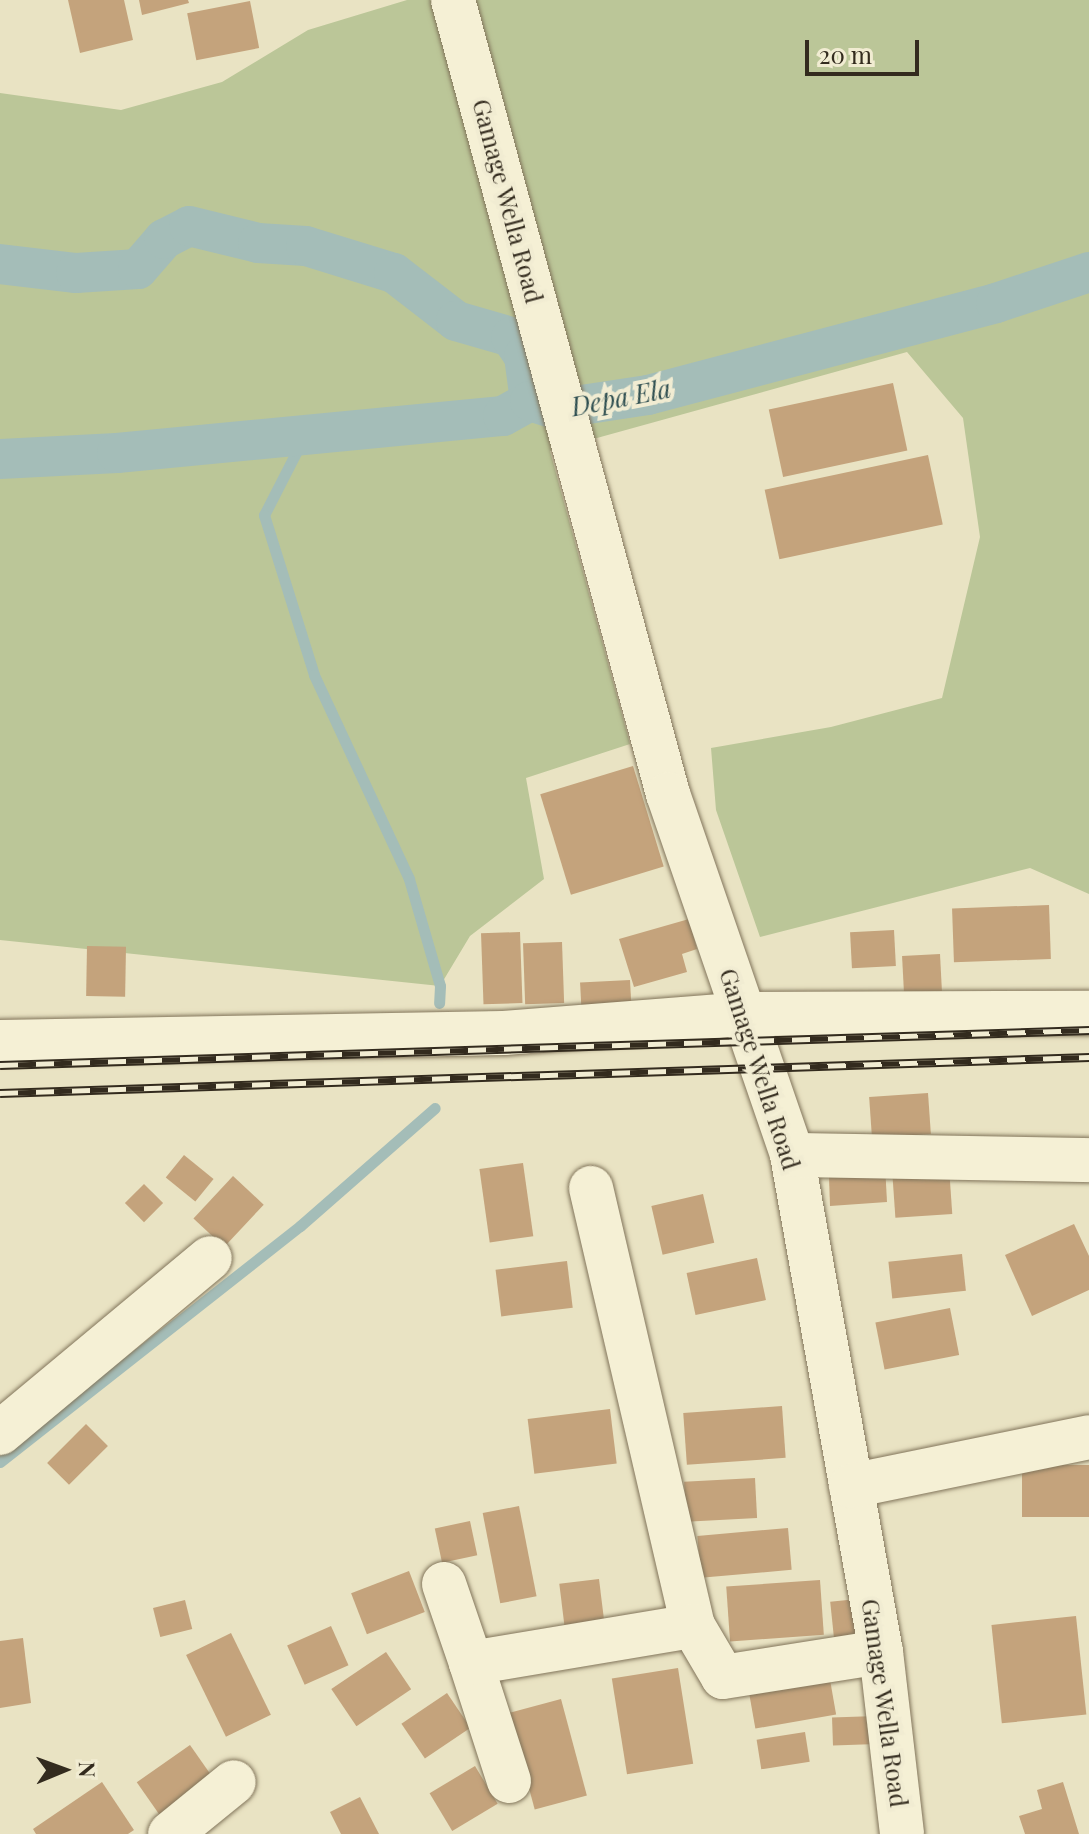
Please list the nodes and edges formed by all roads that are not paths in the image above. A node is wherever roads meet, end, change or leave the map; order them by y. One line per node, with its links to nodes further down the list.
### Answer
1 (453, 0): 3 (street, Gamage Wella Road)
2 (1089, 1013): 3 (street)
3 (743, 1014): 4 (street); 5 (street, Gamage Wella Road)
4 (0, 1042)
5 (792, 1155): 6 (street); 11 (street, Gamage Wella Road)
6 (1089, 1160)
7 (591, 1188): 13 (street)
8 (210, 1258): 9 (street)
9 (0, 1433)
10 (1089, 1437): 11 (street)
11 (851, 1486): 14 (street, Gamage Wella Road)
12 (444, 1584): 15 (street)
13 (693, 1626): 14 (street); 15 (street)
14 (881, 1652): 19 (street, Gamage Wella Road)
15 (471, 1663): 16 (street)
16 (509, 1781)
17 (234, 1782): 18 (street)
18 (170, 1834)
19 (902, 1834)

